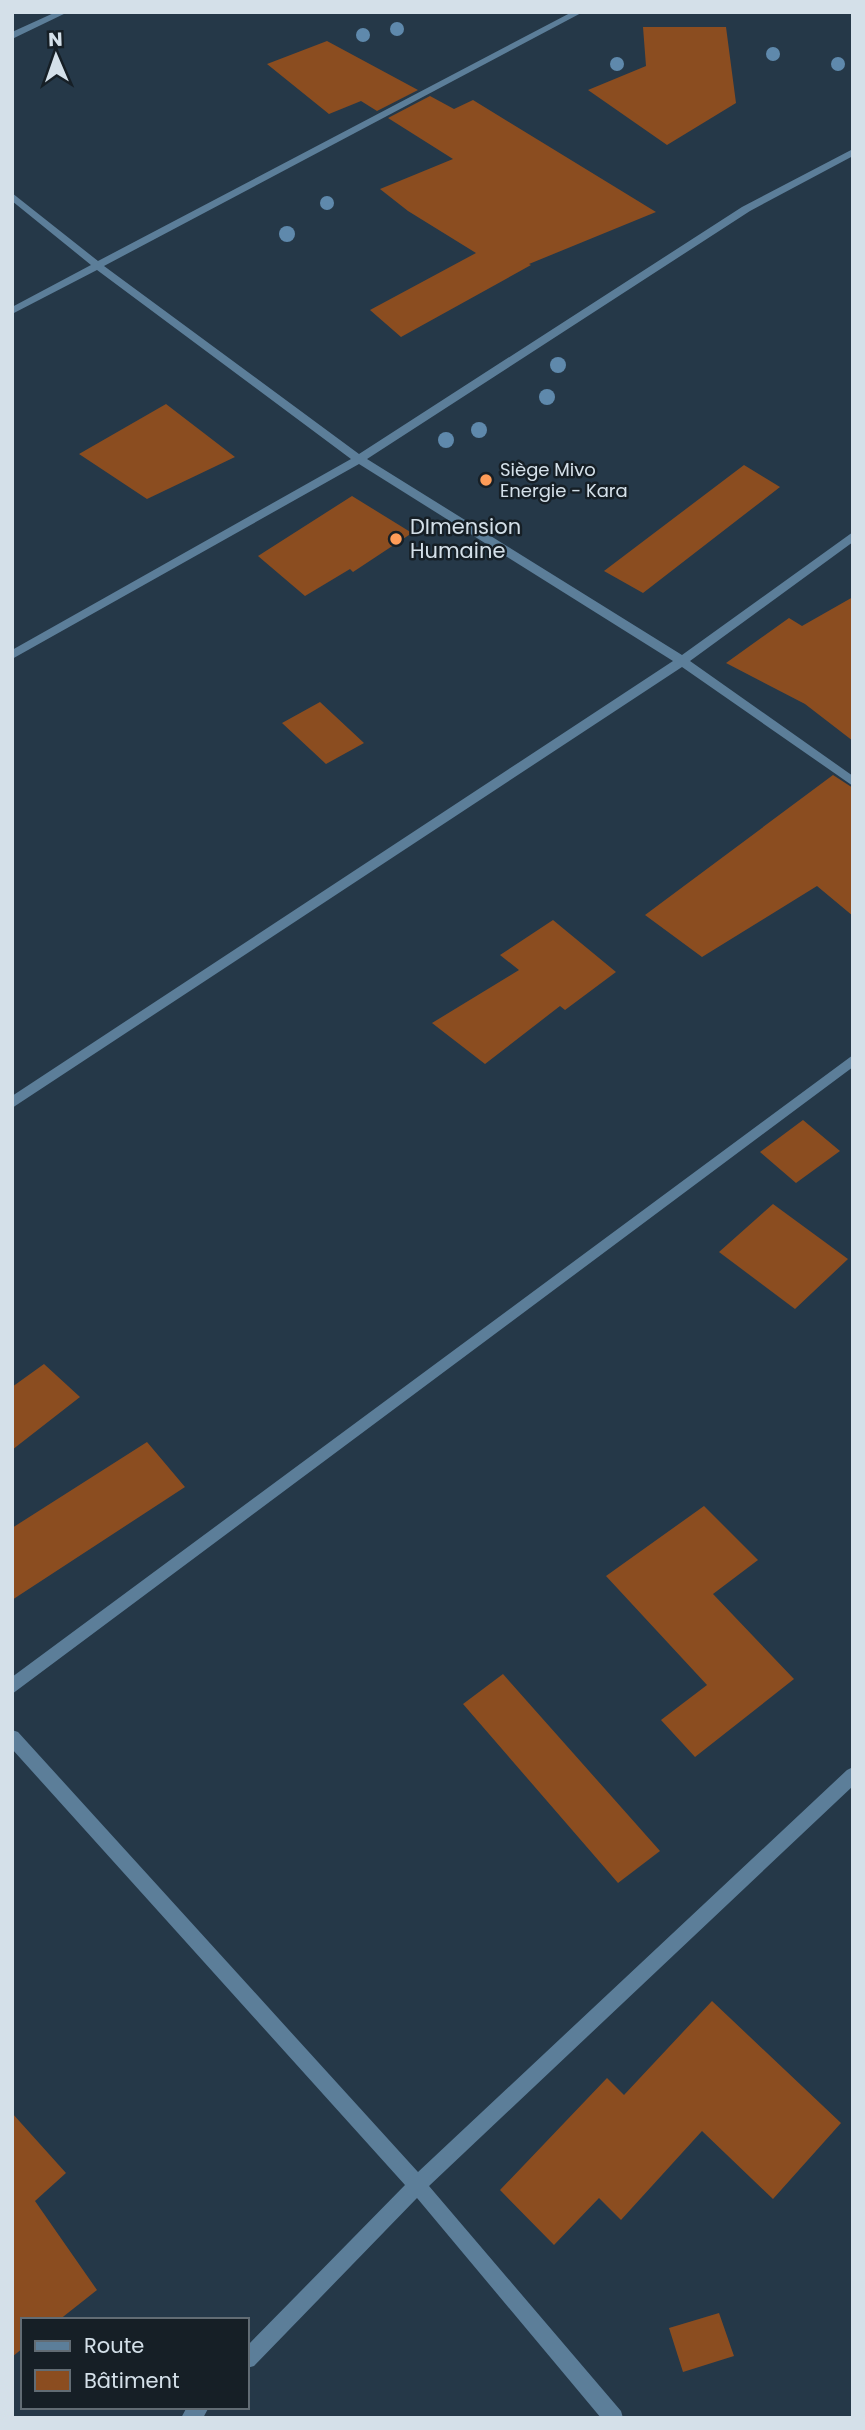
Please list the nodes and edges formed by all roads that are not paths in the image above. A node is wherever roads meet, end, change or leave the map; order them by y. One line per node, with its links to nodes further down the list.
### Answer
1 (64, 12): 3 (street)
2 (579, 12): 6 (street)
3 (12, 36)
4 (853, 152): 8 (street)
5 (12, 196): 6 (street)
6 (99, 267): 7 (street); 8 (street)
7 (12, 310)
8 (359, 459): 10 (street); 11 (street)
9 (853, 536): 11 (street)
10 (12, 655)
11 (682, 662): 12 (street); 14 (street)
12 (853, 782)
13 (853, 1060): 15 (street)
14 (12, 1103)
15 (12, 1687)
16 (12, 1737): 18 (street)
17 (853, 1775): 18 (street)
18 (417, 2185): 19 (street); 20 (street)
19 (248, 2358)
20 (614, 2418)

